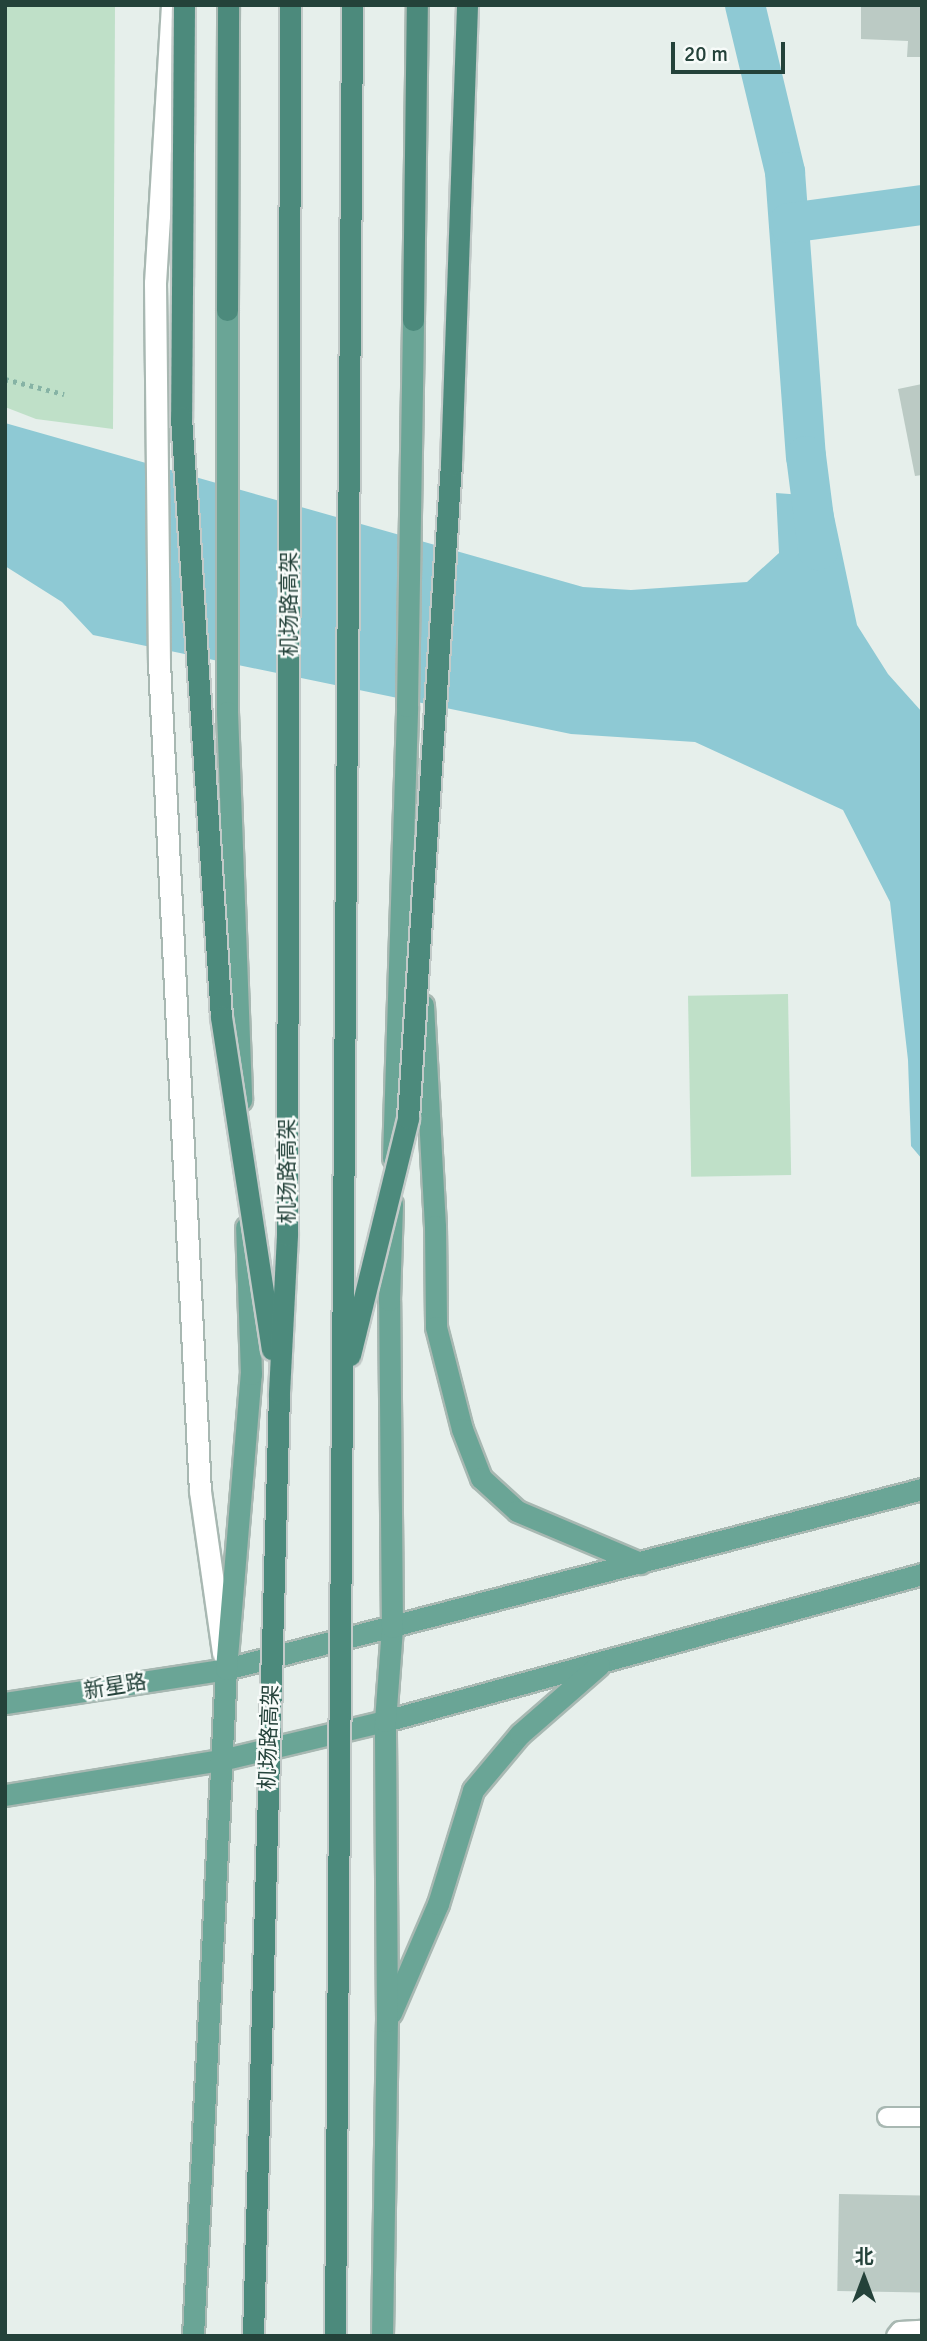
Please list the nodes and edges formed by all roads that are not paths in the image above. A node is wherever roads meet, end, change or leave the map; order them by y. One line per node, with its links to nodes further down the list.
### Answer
1 (172, 5): 18 (main road)
2 (184, 5): 12 (highway, bridge)
3 (228, 5): 8 (highway)
4 (290, 5): 12 (highway, 机场路高架, bridge)
5 (352, 5): 11 (highway, bridge)
6 (417, 5): 9 (highway)
7 (467, 5): 11 (highway, bridge)
8 (227, 310): 18 (main road)
9 (413, 320): 10 (main road)
10 (407, 706): 14 (main road); 16 (main road)
11 (341, 1391): 29 (highway, bridge)
12 (279, 1393): 28 (highway, 机场路高架, bridge)
13 (922, 1489): 14 (main road, 新星路)
14 (640, 1563): 16 (main road, 新星路)
15 (922, 1574): 17 (main road)
16 (392, 1627): 18 (main road, 新星路); 20 (main road)
17 (604, 1661): 20 (main road); 23 (main road)
18 (226, 1669): 19 (main road, 新星路); 21 (main road)
19 (5, 1703)
20 (386, 1721): 21 (main road); 23 (main road)
21 (221, 1760): 22 (main road); 27 (main road)
22 (5, 1795)
23 (387, 2021): 30 (main road)
24 (887, 2117): 25 (lane)
25 (922, 2117)
26 (922, 2330): 31 (lane)
27 (193, 2336)
28 (253, 2336)
29 (335, 2336)
30 (382, 2336)
31 (896, 2336)

